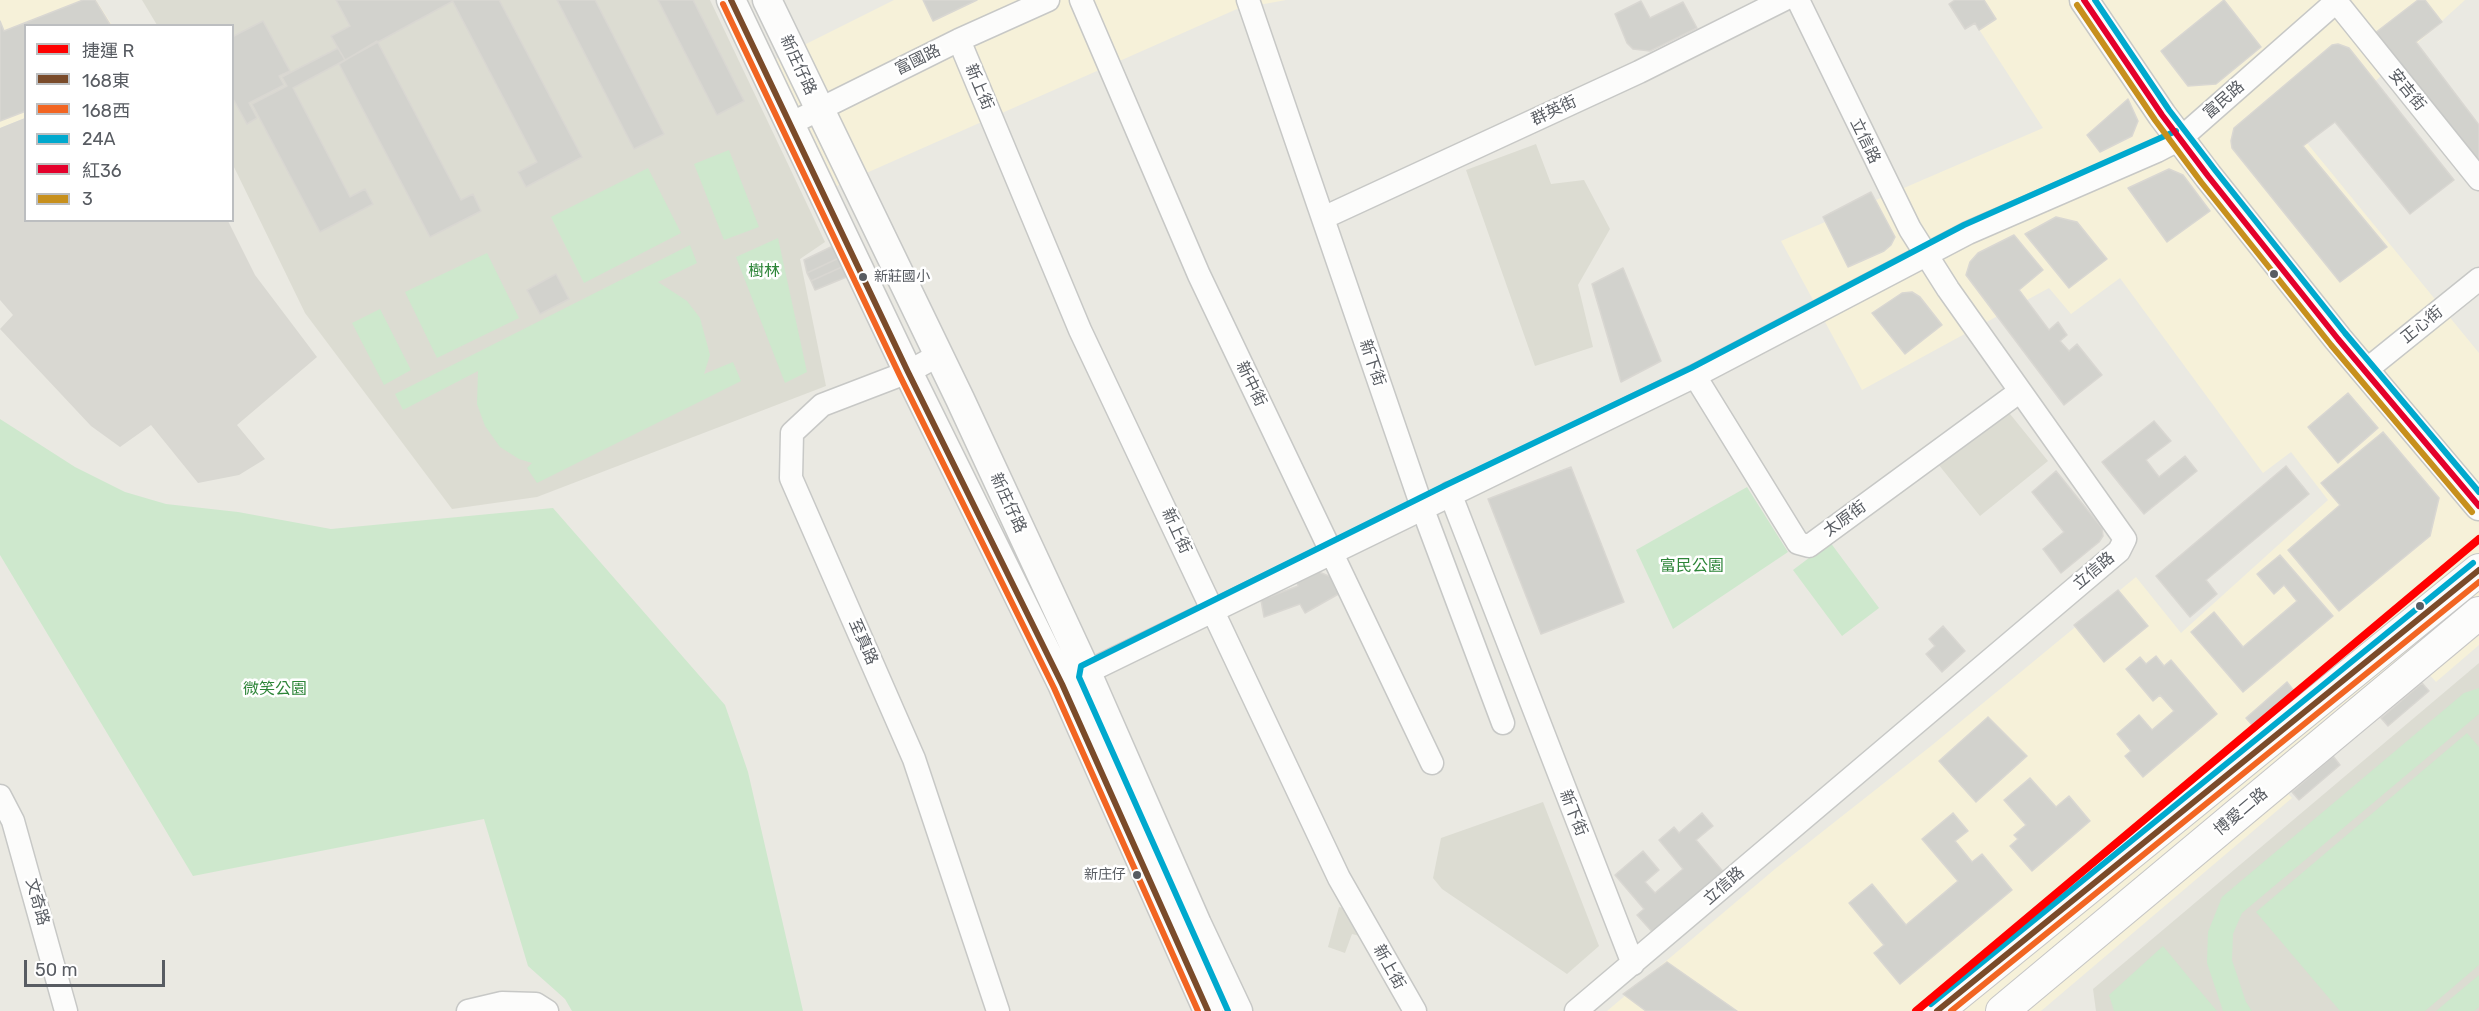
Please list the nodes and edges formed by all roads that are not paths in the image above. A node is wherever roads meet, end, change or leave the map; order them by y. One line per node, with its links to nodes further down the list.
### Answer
1 (731, 0): 12 (street, 新庄仔路)
2 (768, 0): 11 (street, 新庄仔路)
3 (1048, 0): 10 (street, 富國路)
4 (1081, 0): 26 (street, 新中街)
5 (1248, 0): 15 (street, 新下街)
6 (1783, 0): 15 (street, 群英街)
7 (1798, 0): 16 (street, 立信路)
8 (2084, 0): 13 (street)
9 (2336, 0): 13 (street, 富民路); 14 (street, 安吉街)
10 (959, 40): 11 (street, 富國路); 28 (street, 新上街)
11 (819, 109): 12 (street, 富國路); 18 (street, 新庄仔路)
12 (790, 124): 20 (street, 新庄仔路)
13 (2180, 139): 16 (street, 富民路); 19 (street)
14 (2479, 179)
15 (1323, 218): 25 (street, 新下街)
16 (1927, 256): 21 (street, 富民路); 22 (street, 立信路)
17 (2479, 279): 19 (street, 正心街)
18 (939, 355): 20 (street, 至真路); 30 (street, 新庄仔路)
19 (2365, 371): 24 (street)
20 (908, 372): 30 (street, 新庄仔路); 38 (street, 至真路)
21 (1695, 376): 22 (street, 太原街); 23 (street, 富民路)
22 (2019, 392): 34 (street, 立信路)
23 (1449, 493): 25 (street, 富民路); 34 (street, 新下街)
24 (2479, 506)
25 (1422, 507): 26 (street, 富民路); 31 (street, 新下街)
26 (1332, 553): 28 (street, 富民路); 32 (street, 新中街)
27 (2479, 570): 43 (main road)
28 (1214, 612): 30 (street, 富民路); 41 (street, 新上街)
29 (2479, 613): 44 (main road, 博愛二路)
30 (1074, 679): 39 (street, 新庄仔路); 40 (street, 新庄仔路)
31 (1503, 723)
32 (1432, 763)
33 (0, 796): 35 (street, 文奇路)
34 (1633, 964): 42 (street)
35 (66, 1011)
36 (468, 1011): 37 (street)
37 (547, 1011)
38 (998, 1011)
39 (1208, 1011)
40 (1238, 1011)
41 (1415, 1011)
42 (1576, 1011)
43 (1937, 1011)
44 (2002, 1011)

